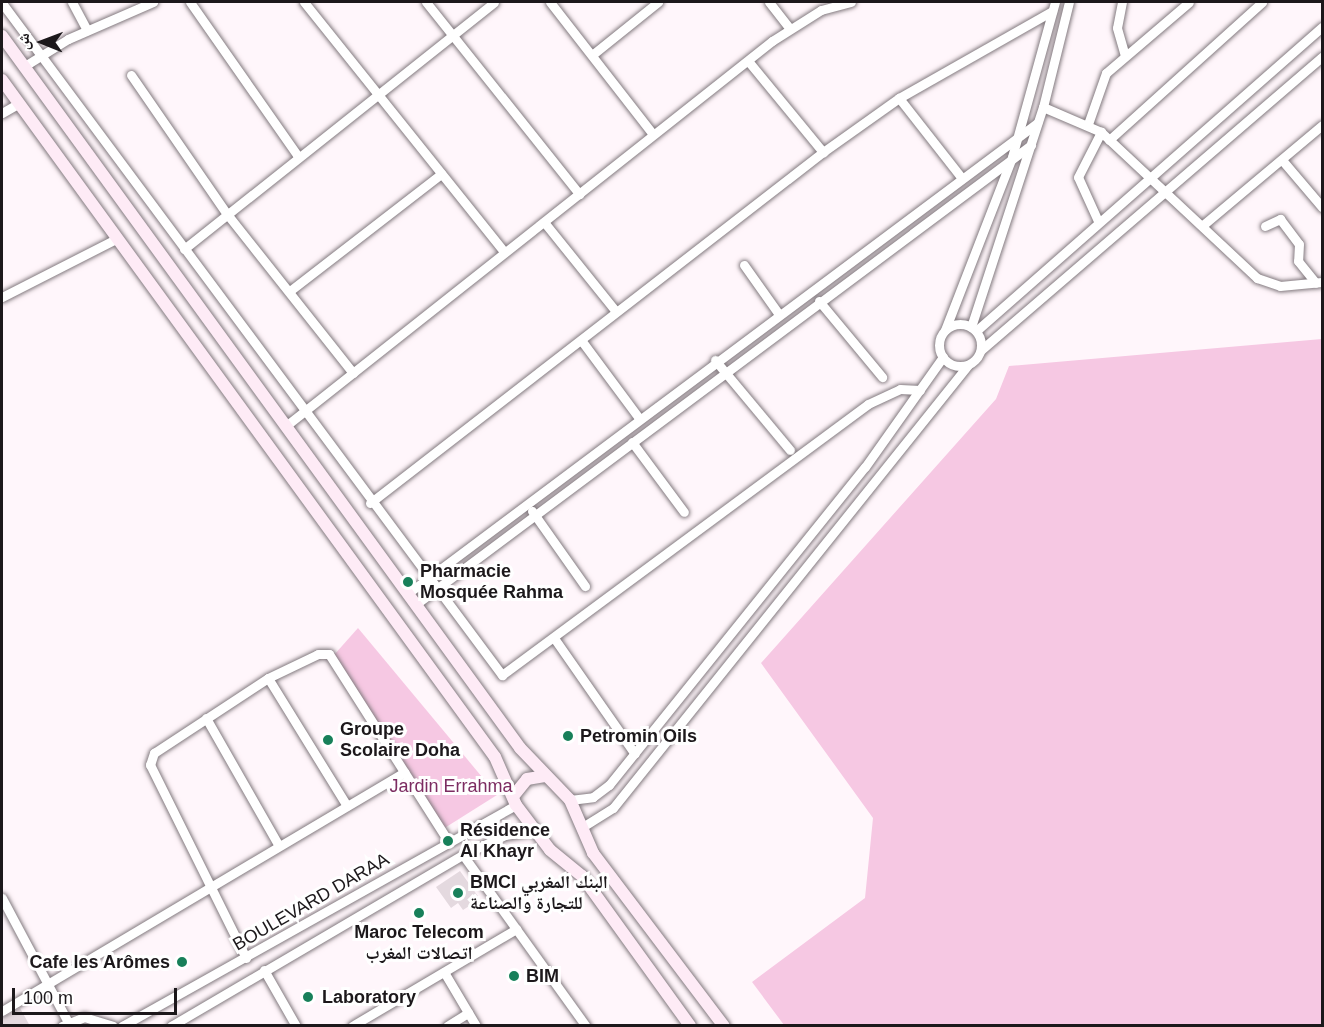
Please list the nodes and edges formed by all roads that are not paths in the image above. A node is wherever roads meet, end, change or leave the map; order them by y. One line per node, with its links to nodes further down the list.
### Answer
1 (72, 2): 20 (street)
2 (153, 2): 20 (street)
3 (190, 2): 45 (street)
4 (304, 2): 31 (street)
5 (426, 2): 22 (street)
6 (494, 2): 22 (street)
7 (550, 2): 24 (street)
8 (658, 2): 24 (street)
9 (769, 2): 19 (street)
10 (851, 2): 16 (street)
11 (1069, 2): 34 (street)
12 (1122, 2): 25 (street)
13 (1189, 2): 25 (street)
14 (1262, 2): 42 (street)
15 (2, 3): 23 (street)
16 (820, 6): 19 (street)
17 (1054, 6): 32 (street); 41 (street)
18 (1323, 27): 49 (street)
19 (790, 29): 27 (street)
20 (87, 30): 23 (street)
21 (2, 36): 28 (main road)
22 (453, 37): 31 (street); 52 (street)
23 (39, 55): 28 (street); 60 (street)
24 (592, 55): 40 (street)
25 (1125, 56): 37 (street)
26 (1323, 57): 51 (street)
27 (749, 62): 40 (street); 44 (street)
28 (23, 66): 82 (main road)
29 (131, 75): 54 (street)
30 (2, 80): 33 (main road)
31 (378, 96): 45 (street); 48 (street)
32 (900, 98): 44 (street); 50 (street)
33 (19, 103): 35 (street); 59 (main road)
34 (1043, 107): 36 (street); 37 (street)
35 (2, 113)
36 (1037, 123): 41 (street); 43 (street)
37 (1088, 124): 39 (street)
38 (1322, 127): 47 (street)
39 (1101, 132): 42 (street); 55 (street)
40 (652, 133): 52 (street)
41 (1019, 134): 46 (street); 50 (street)
42 (1109, 140): 49 (street)
43 (1031, 145): 46 (street); 69 (street)
44 (823, 152): 67 (street)
45 (298, 156): 54 (street)
46 (1012, 157): 66 (street); 70 (street)
47 (1282, 160): 53 (street); 57 (street)
48 (441, 174): 61 (street); 64 (street)
49 (1151, 176): 51 (street); 55 (street)
50 (960, 177): 68 (street)
51 (1169, 191): 57 (street); 72 (street)
52 (579, 194): 56 (street)
53 (1323, 207)
54 (227, 214): 60 (street); 64 (street)
55 (1098, 221): 69 (street)
56 (543, 222): 61 (street); 67 (street)
57 (1203, 225): 63 (street)
58 (1265, 226): 63 (street)
59 (117, 238): 65 (street); 100 (main road)
60 (184, 249): 80 (street)
61 (504, 252): 76 (street)
62 (744, 265): 68 (street)
63 (1319, 282)
64 (291, 290): 76 (street)
65 (2, 297)
66 (819, 301): 77 (street); 78 (street)
67 (614, 309): 71 (street)
68 (778, 314): 74 (street)
69 (973, 329): 70 (street); 72 (street)
70 (945, 330): 73 (street)
71 (581, 340): 81 (street); 85 (street)
72 (981, 350): 75 (street)
73 (943, 357): 75 (street); 79 (street)
74 (715, 360): 77 (street); 81 (street)
75 (968, 365): 103 (street)
76 (353, 373): 80 (street)
77 (725, 374): 83 (street); 84 (street)
78 (882, 377)
79 (920, 390): 94 (street); 97 (street)
80 (304, 412): 82 (street); 85 (street)
81 (639, 418): 86 (street)
82 (287, 426): 92 (main road)
83 (632, 442): 87 (street); 88 (street)
84 (790, 450)
85 (370, 503): 89 (street)
86 (527, 505): 88 (street); 89 (street)
87 (684, 512)
88 (536, 516): 90 (street); 91 (street)
89 (427, 579): 91 (street); 92 (street)
90 (585, 586)
91 (435, 591): 93 (street); 94 (street)
92 (407, 594): 93 (main road)
93 (415, 605): 99 (main road)
94 (554, 638): 97 (street)
95 (268, 678): 96 (street); 98 (street); 102 (street)
96 (206, 718): 107 (street); 110 (street)
97 (635, 754): 101 (street)
98 (404, 772): 102 (street); 105 (street)
99 (545, 776): 100 (main road); 101 (main road)
100 (515, 800): 104 (main road); 105 (street, BOULEVARD DARAA)
101 (570, 800): 103 (main road)
102 (347, 806): 107 (street)
103 (584, 826): 106 (main road)
104 (535, 830): 108 (street, BOULEVARD DARAA); 109 (main road)
105 (448, 841): 113 (street, BOULEVARD DARAA)
106 (588, 844): 109 (main road); 129 (main road)
107 (279, 846): 110 (street)
108 (463, 855): 112 (street); 114 (street, BOULEVARD DARAA)
109 (563, 858): 128 (main road)
110 (210, 886): 113 (street); 116 (street)
111 (2, 898): 116 (street)
112 (516, 929): 115 (street); 127 (street)
113 (246, 958): 121 (street, BOULEVARD DARAA)
114 (264, 970): 122 (street, BOULEVARD DARAA); 123 (street)
115 (444, 972): 118 (street); 124 (street)
116 (47, 983): 117 (street); 119 (street)
117 (2, 1011)
118 (468, 1013): 125 (street); 126 (street)
119 (65, 1024): 120 (street)
120 (113, 1026)
121 (122, 1026)
122 (171, 1026)
123 (296, 1026)
124 (352, 1026)
125 (447, 1026)
126 (476, 1026)
127 (586, 1026)
128 (690, 1026)
129 (724, 1026)

